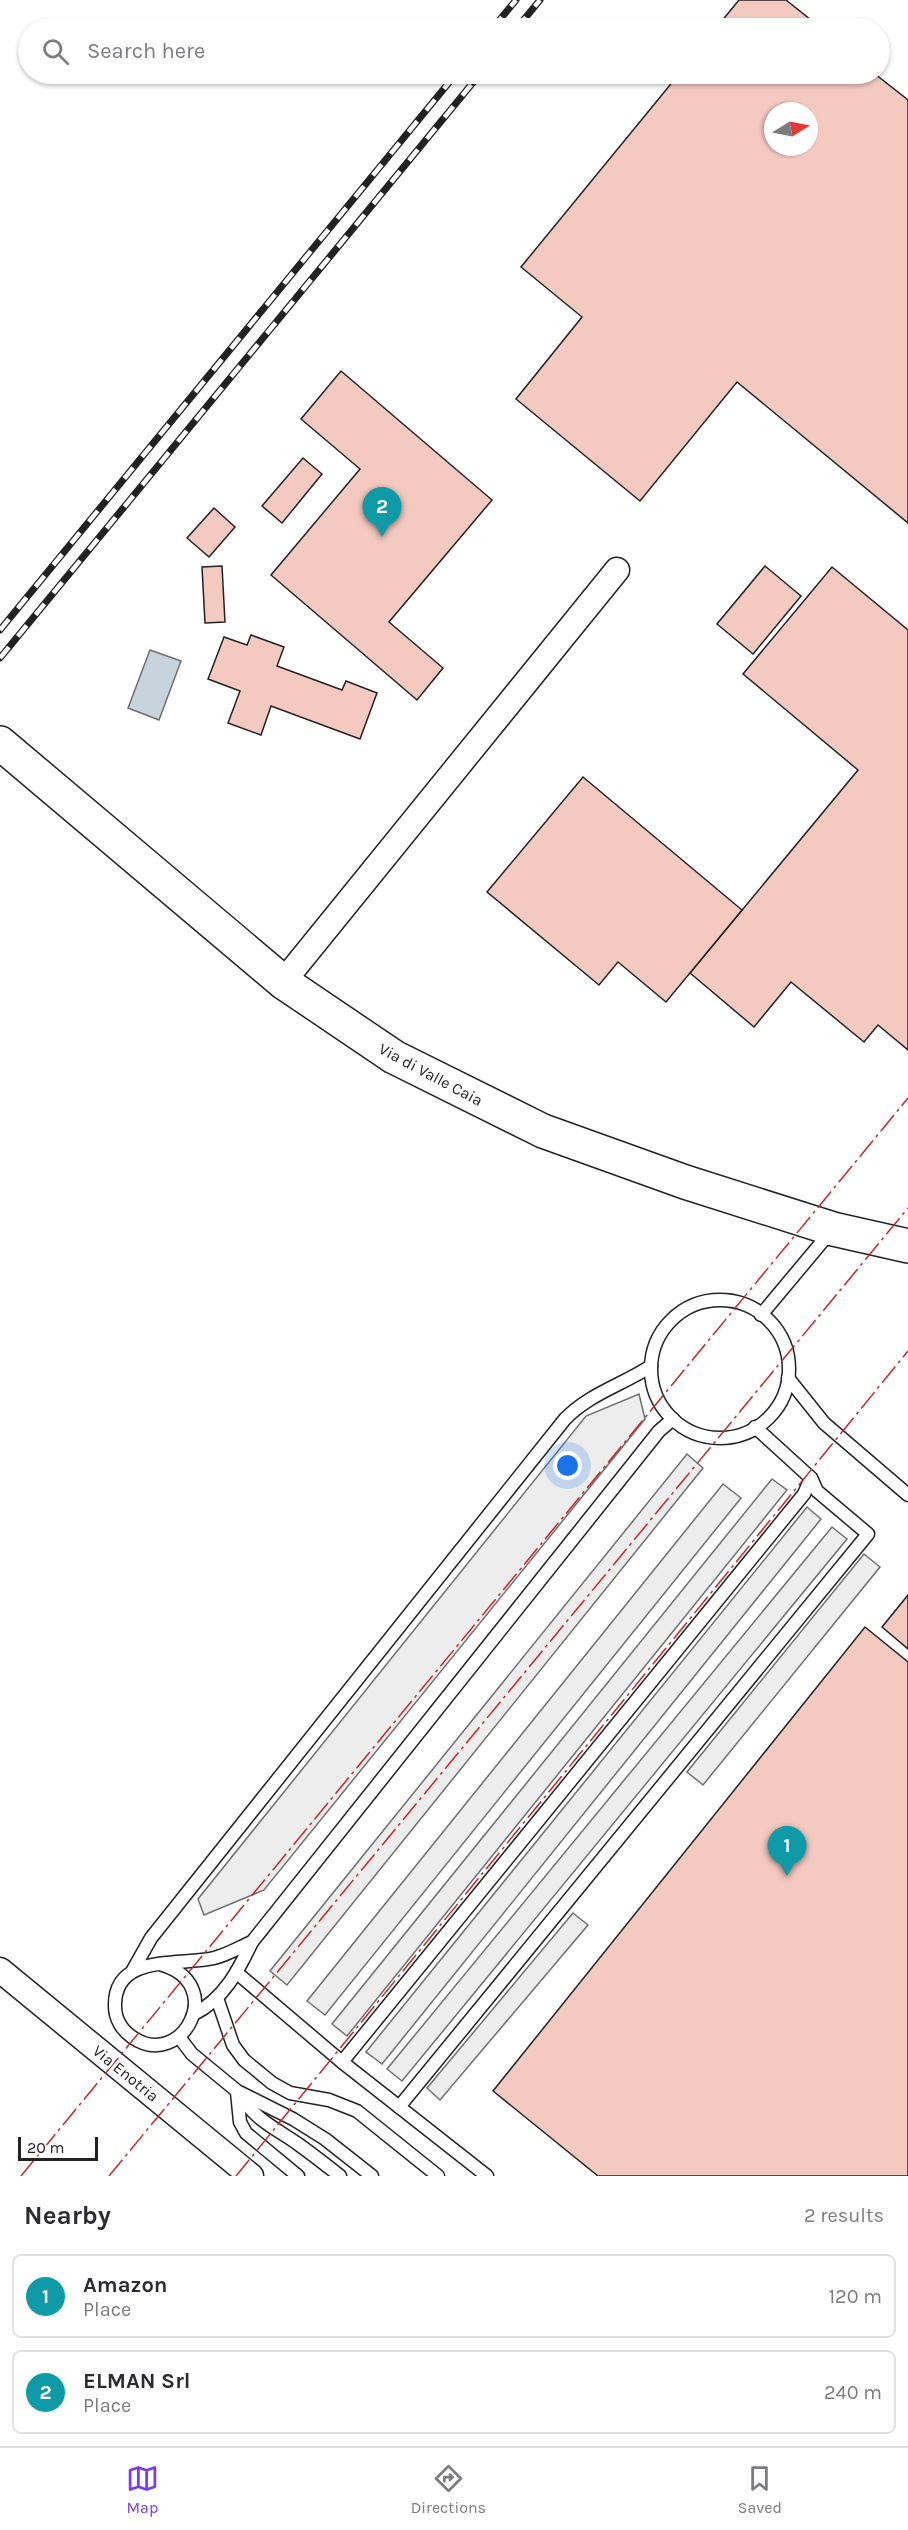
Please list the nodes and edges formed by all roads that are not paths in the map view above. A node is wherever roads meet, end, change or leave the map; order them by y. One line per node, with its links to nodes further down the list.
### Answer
1 (616, 570): 3 (street)
2 (0, 743): 3 (street, Via di Valle Caia)
3 (283, 981): 4 (street, Via di Valle Caia)
4 (833, 1229): 5 (street, Via di Valle Caia); 6 (lane)
5 (908, 1246)
6 (761, 1315): 7 (lane); 8 (lane)
7 (651, 1366): 9 (lane); 16 (lane)
8 (788, 1378): 10 (lane); 12 (lane)
9 (673, 1419): 10 (lane); 13 (lane)
10 (755, 1427): 11 (lane)
11 (811, 1478): 21 (lane); 23 (lane)
12 (908, 1495)
13 (252, 1942): 14 (lane); 17 (lane)
14 (159, 1964): 16 (lane); 19 (lane)
15 (0, 1970): 24 (street, Via Enotria)
16 (133, 1970): 20 (lane)
17 (237, 1973): 18 (lane); 21 (lane)
18 (217, 1998): 19 (lane); 28 (lane)
19 (194, 2014): 20 (lane)
20 (179, 2037): 22 (lane)
21 (342, 2062): 23 (lane)
22 (237, 2091): 25 (lane); 26 (lane); 27 (lane)
23 (399, 2107): 29 (lane)
24 (251, 2176)
25 (298, 2176)
26 (340, 2176)
27 (372, 2176)
28 (438, 2176)
29 (487, 2176)

